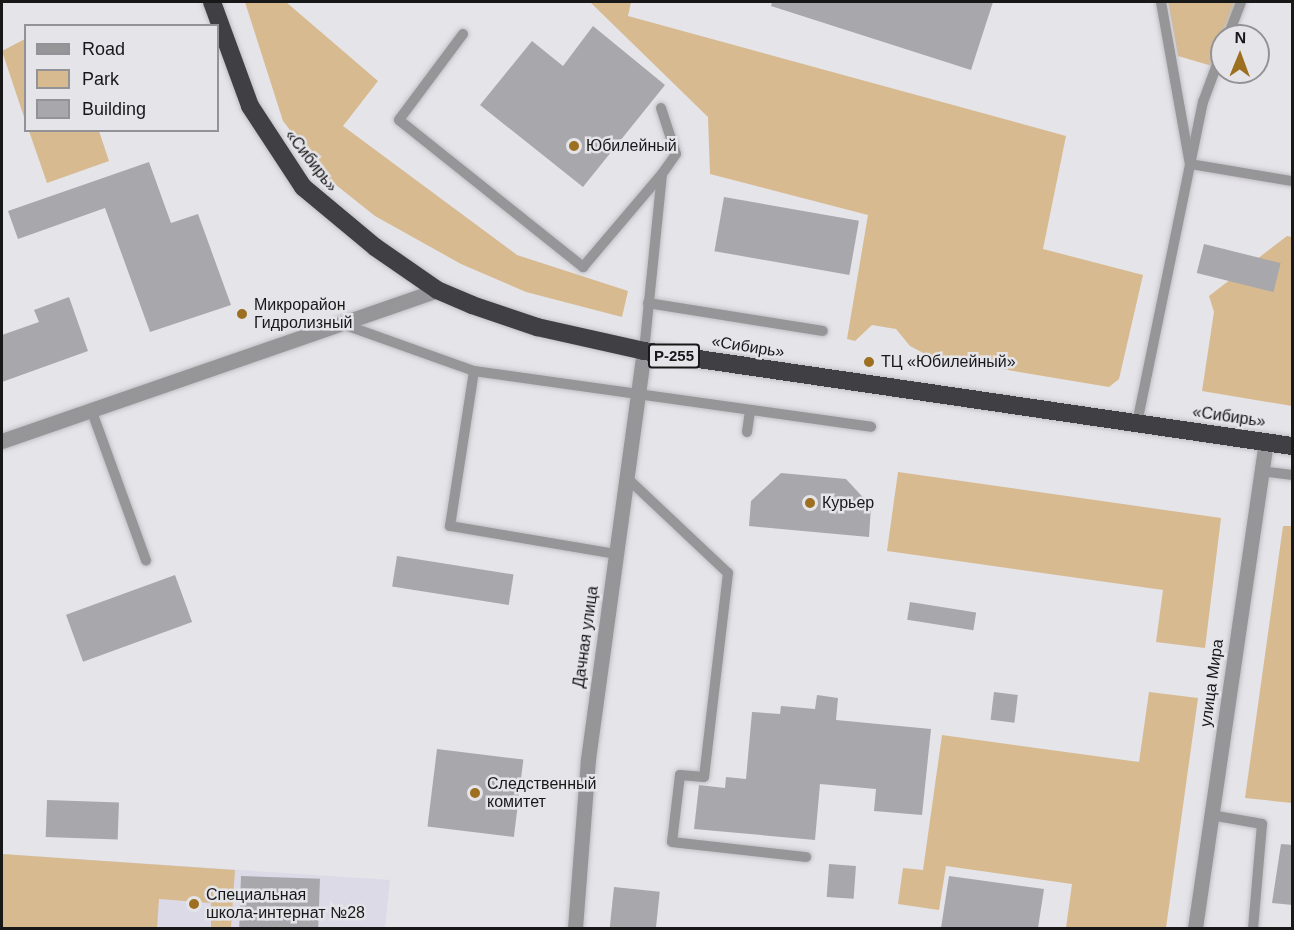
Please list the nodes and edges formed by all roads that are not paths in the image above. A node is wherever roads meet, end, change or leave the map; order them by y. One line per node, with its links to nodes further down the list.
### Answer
1 (212, 2): 11 (highway, «Сибирь» / Р-255)
2 (1161, 2): 8 (lane)
3 (1241, 2): 4 (lane)
4 (1233, 24)
5 (463, 34): 9 (lane)
6 (1210, 83): 8 (lane)
7 (662, 108): 9 (lane)
8 (1190, 164): 10 (lane); 20 (lane)
9 (662, 174): 12 (lane)
10 (1293, 181)
11 (437, 290): 13 (street); 15 (highway, «Сибирь» / Р-255)
12 (648, 303): 14 (lane); 15 (lane)
13 (342, 324): 16 (lane); 19 (street)
14 (824, 331)
15 (644, 351): 17 (street, Дачная улица); 20 (highway, «Сибирь» / Р-255)
16 (474, 371): 17 (lane); 29 (lane)
17 (637, 395): 18 (lane); 28 (street, Дачная улица)
18 (750, 411): 21 (lane); 22 (lane)
19 (92, 412): 23 (street); 30 (lane)
20 (1137, 423): 24 (highway, «Сибирь» / Р-255)
21 (871, 427)
22 (747, 432)
23 (2, 441)
24 (1266, 442): 25 (highway, «Сибирь» / Р-255); 26 (street, улица Мира)
25 (1293, 446)
26 (1260, 471): 27 (lane); 31 (street, улица Мира)
27 (1293, 476)
28 (626, 477): 29 (street, Дачная улица); 32 (lane)
29 (615, 554): 33 (street, Дачная улица)
30 (146, 560)
31 (1211, 815): 34 (street, улица Мира); 35 (lane)
32 (806, 857)
33 (575, 928)
34 (1197, 928)
35 (1253, 928)

